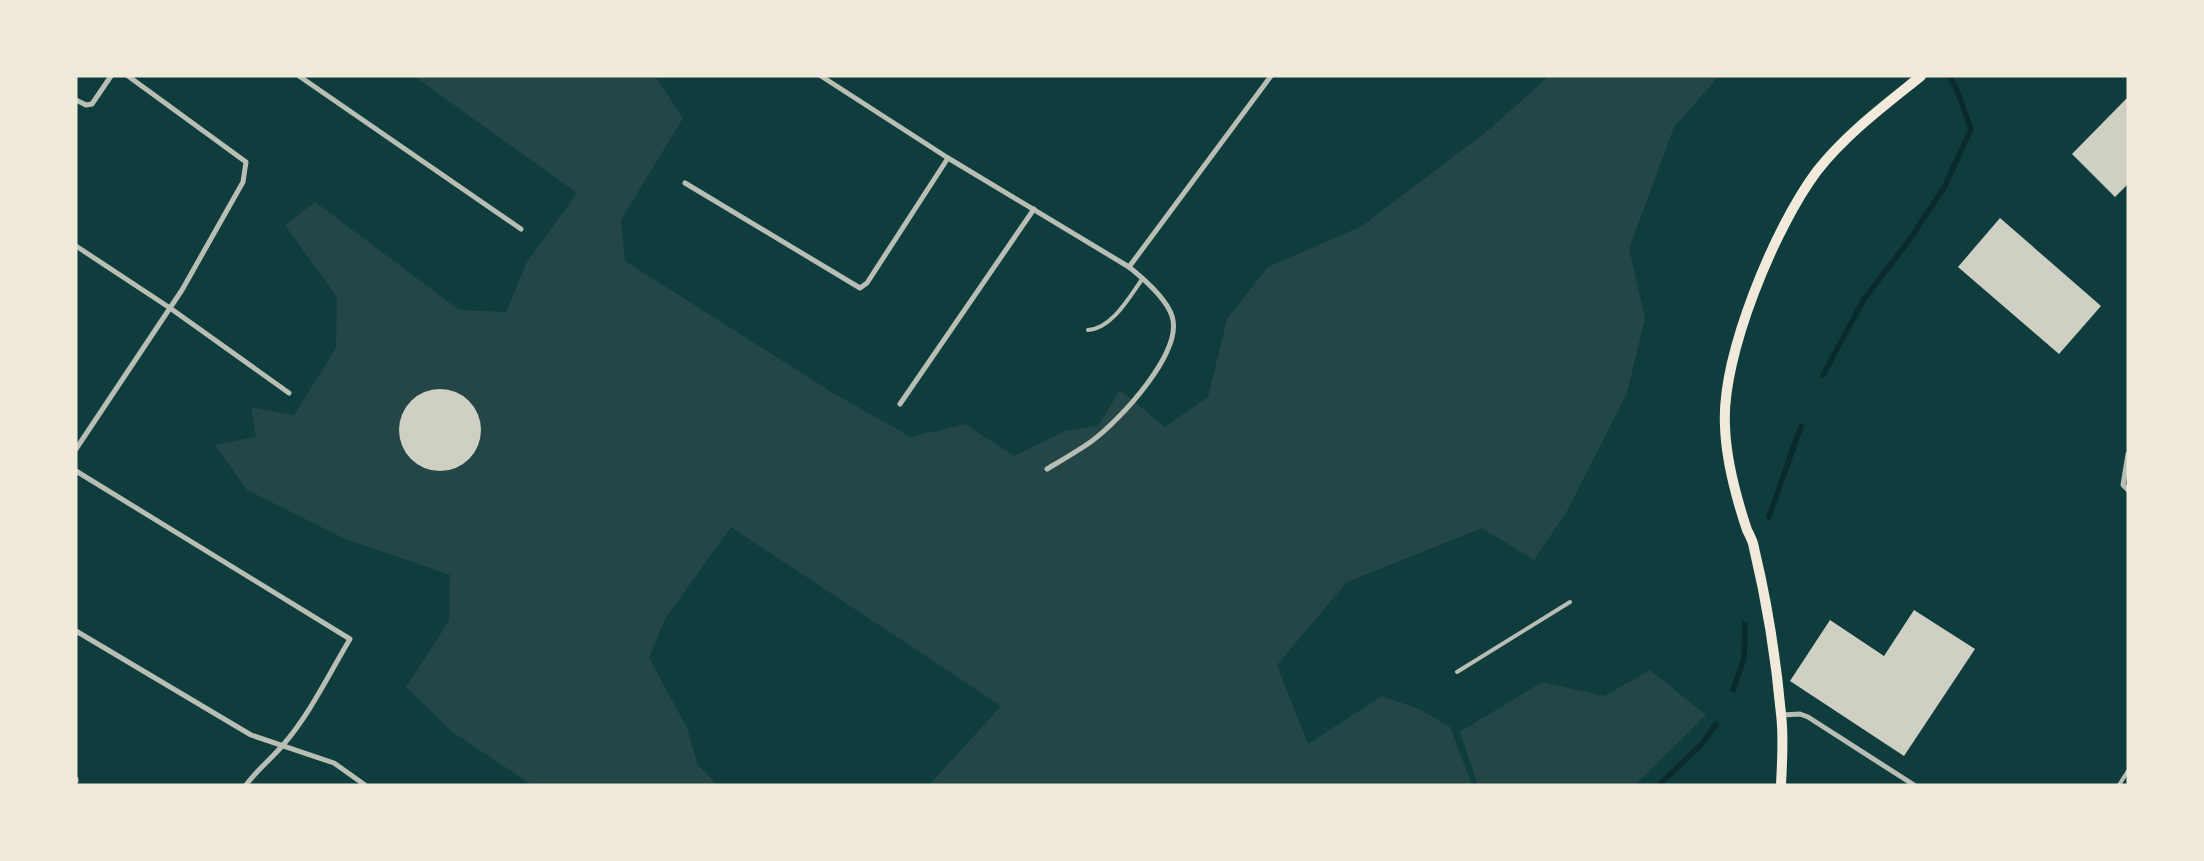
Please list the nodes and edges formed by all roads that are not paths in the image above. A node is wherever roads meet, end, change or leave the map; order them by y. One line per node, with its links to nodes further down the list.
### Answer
1 (111, 76): 7 (street)
2 (128, 76): 15 (street)
3 (299, 76): 11 (street)
4 (821, 76): 8 (street)
5 (1271, 76): 13 (street)
6 (1921, 76): 27 (main road)
7 (76, 100)
8 (948, 158): 9 (street); 10 (street)
9 (685, 183)
10 (1034, 209): 13 (street); 18 (street)
11 (521, 230)
12 (76, 246): 15 (street)
13 (1130, 267): 14 (street)
14 (1142, 278): 16 (lane); 21 (street)
15 (170, 308): 17 (street); 19 (street)
16 (1088, 330)
17 (288, 393)
18 (900, 404)
19 (76, 448)
20 (2128, 454): 23 (street)
21 (1047, 469)
22 (76, 471): 28 (street)
23 (2128, 490)
24 (1570, 602): 26 (lane)
25 (76, 631): 28 (street)
26 (1457, 672)
27 (1782, 715): 30 (main road); 33 (street)
28 (283, 745): 31 (street); 32 (street)
29 (2128, 771): 34 (lane)
30 (1783, 784)
31 (246, 785)
32 (365, 785)
33 (1914, 785)
34 (2119, 785)

